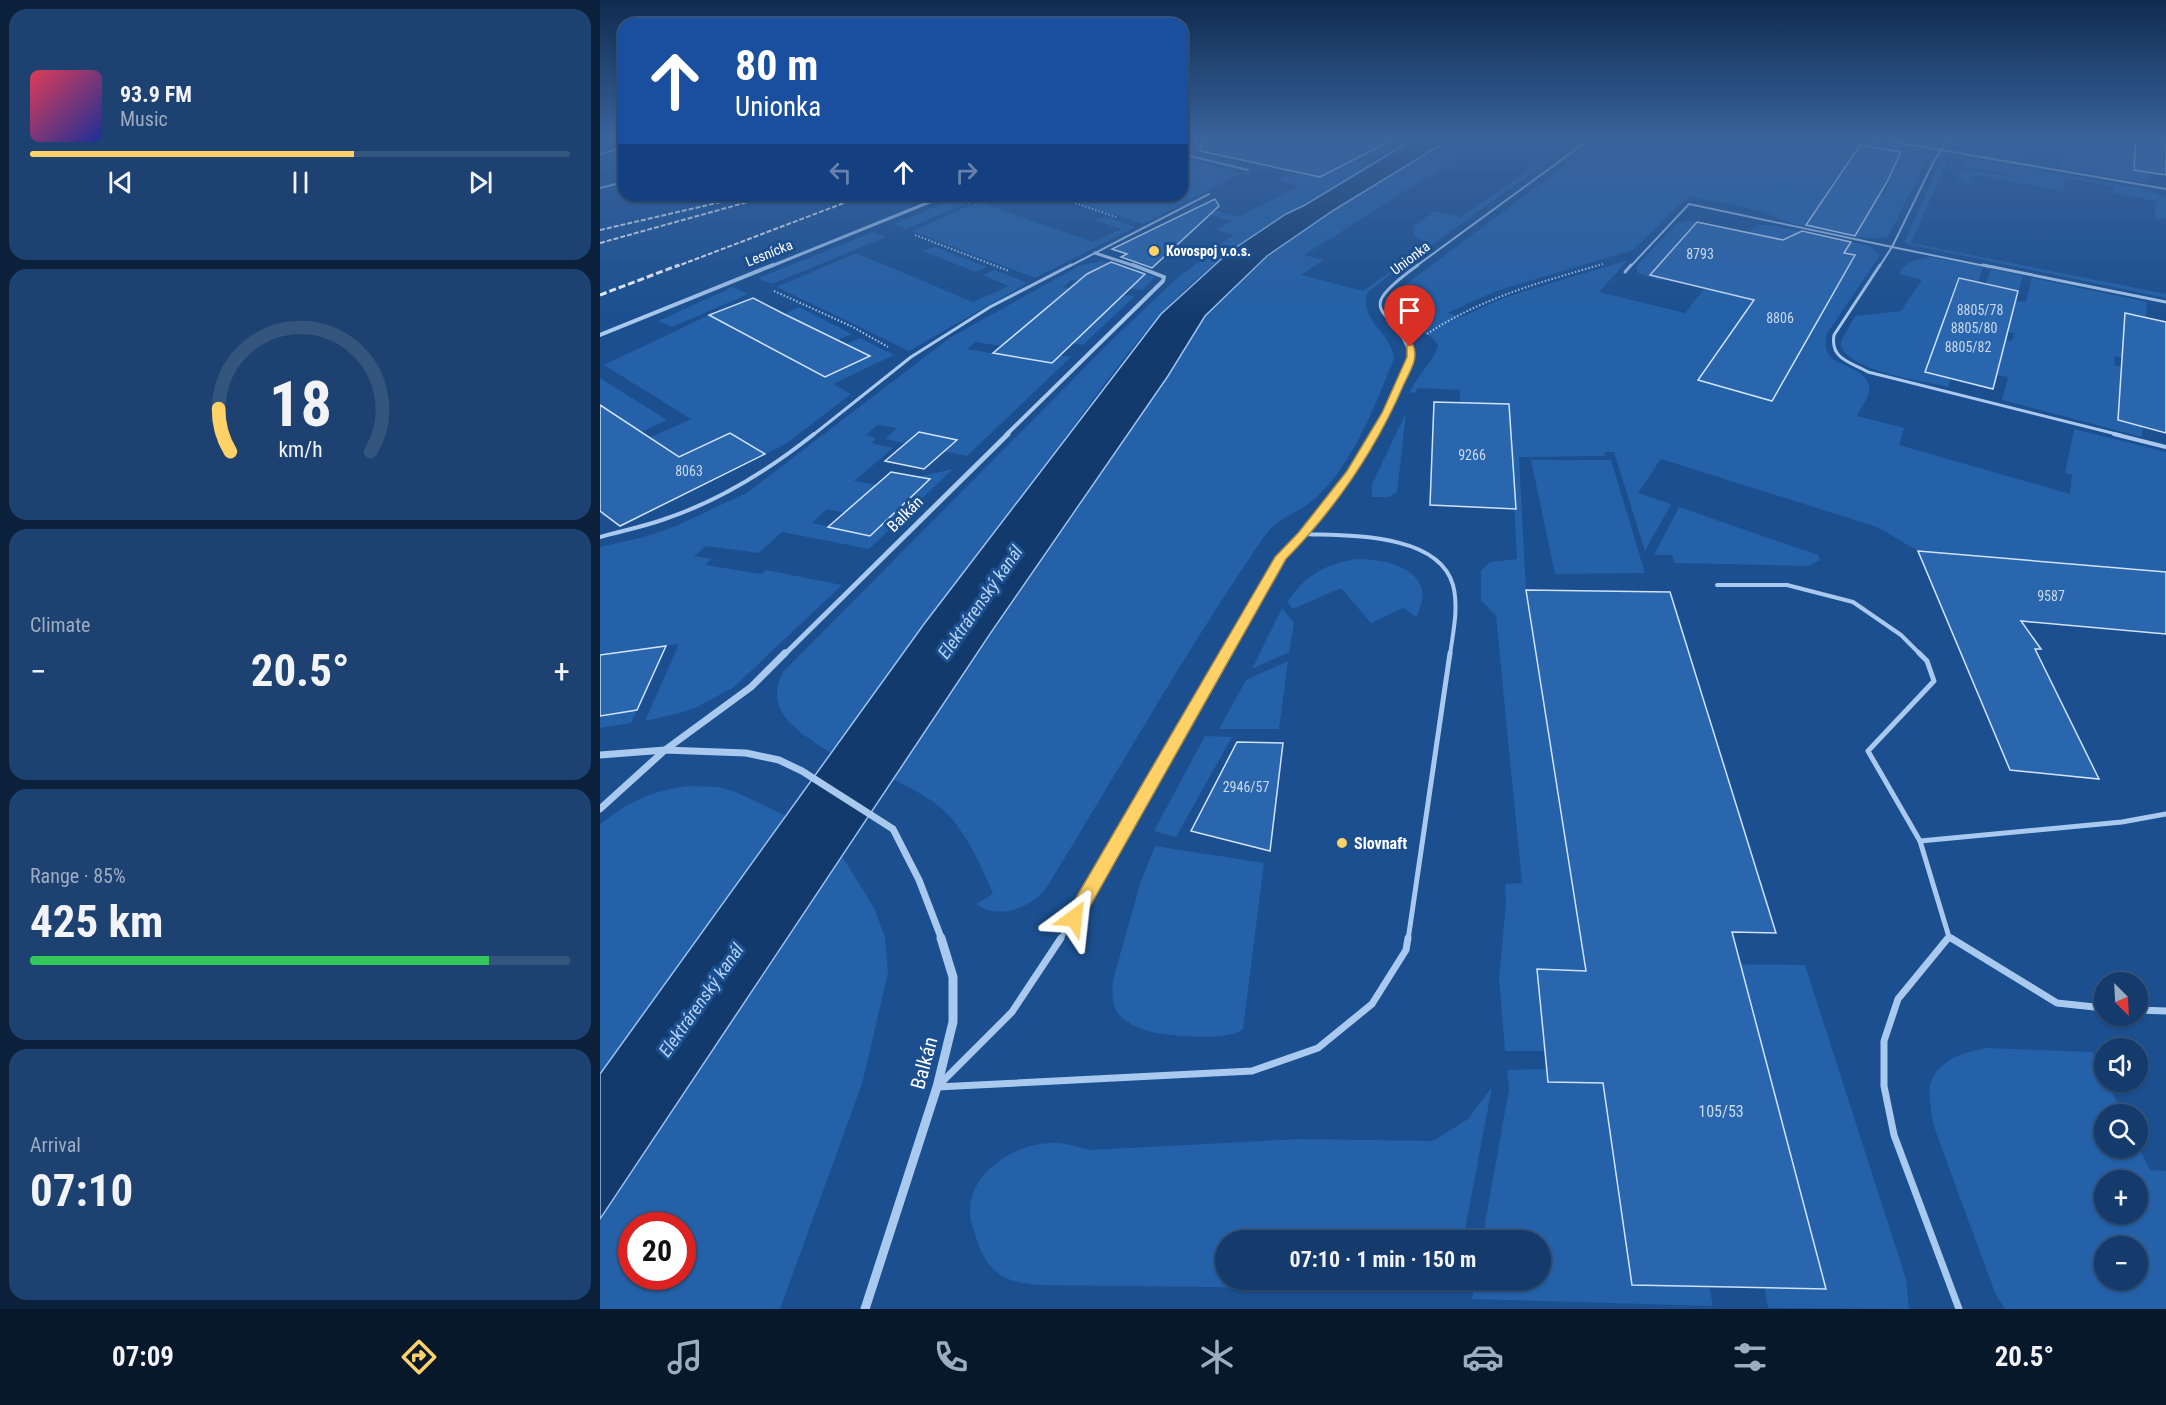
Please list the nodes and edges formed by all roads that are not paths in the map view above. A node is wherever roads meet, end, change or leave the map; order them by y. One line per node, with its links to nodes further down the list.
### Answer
1 (1203, 197): 6 (lane)
2 (1511, 197): 11 (lane, Unionka)
3 (1916, 197): 5 (lane)
4 (931, 201): 9 (street, Lesnícka)
5 (1892, 247): 7 (lane); 8 (lane); 10 (lane)
6 (1095, 253): 12 (lane); 14 (street, Balkán)
7 (1625, 272)
8 (2166, 302)
9 (600, 335)
10 (2166, 447)
11 (1303, 534): 23 (lane); 23 (lane)
12 (600, 537)
13 (1718, 585): 18 (lane)
14 (665, 750): 15 (street); 16 (street, Balkán); 23 (street, Balkán)
15 (600, 755)
16 (600, 809)
17 (2166, 814): 18 (lane)
18 (1920, 841): 19 (lane)
19 (1949, 937): 20 (lane); 25 (lane)
20 (2094, 1007)
21 (2148, 1010): 22 (lane)
22 (2166, 1011)
23 (937, 1087): 24 (street, Balkán)
24 (866, 1309)
25 (1959, 1309)

